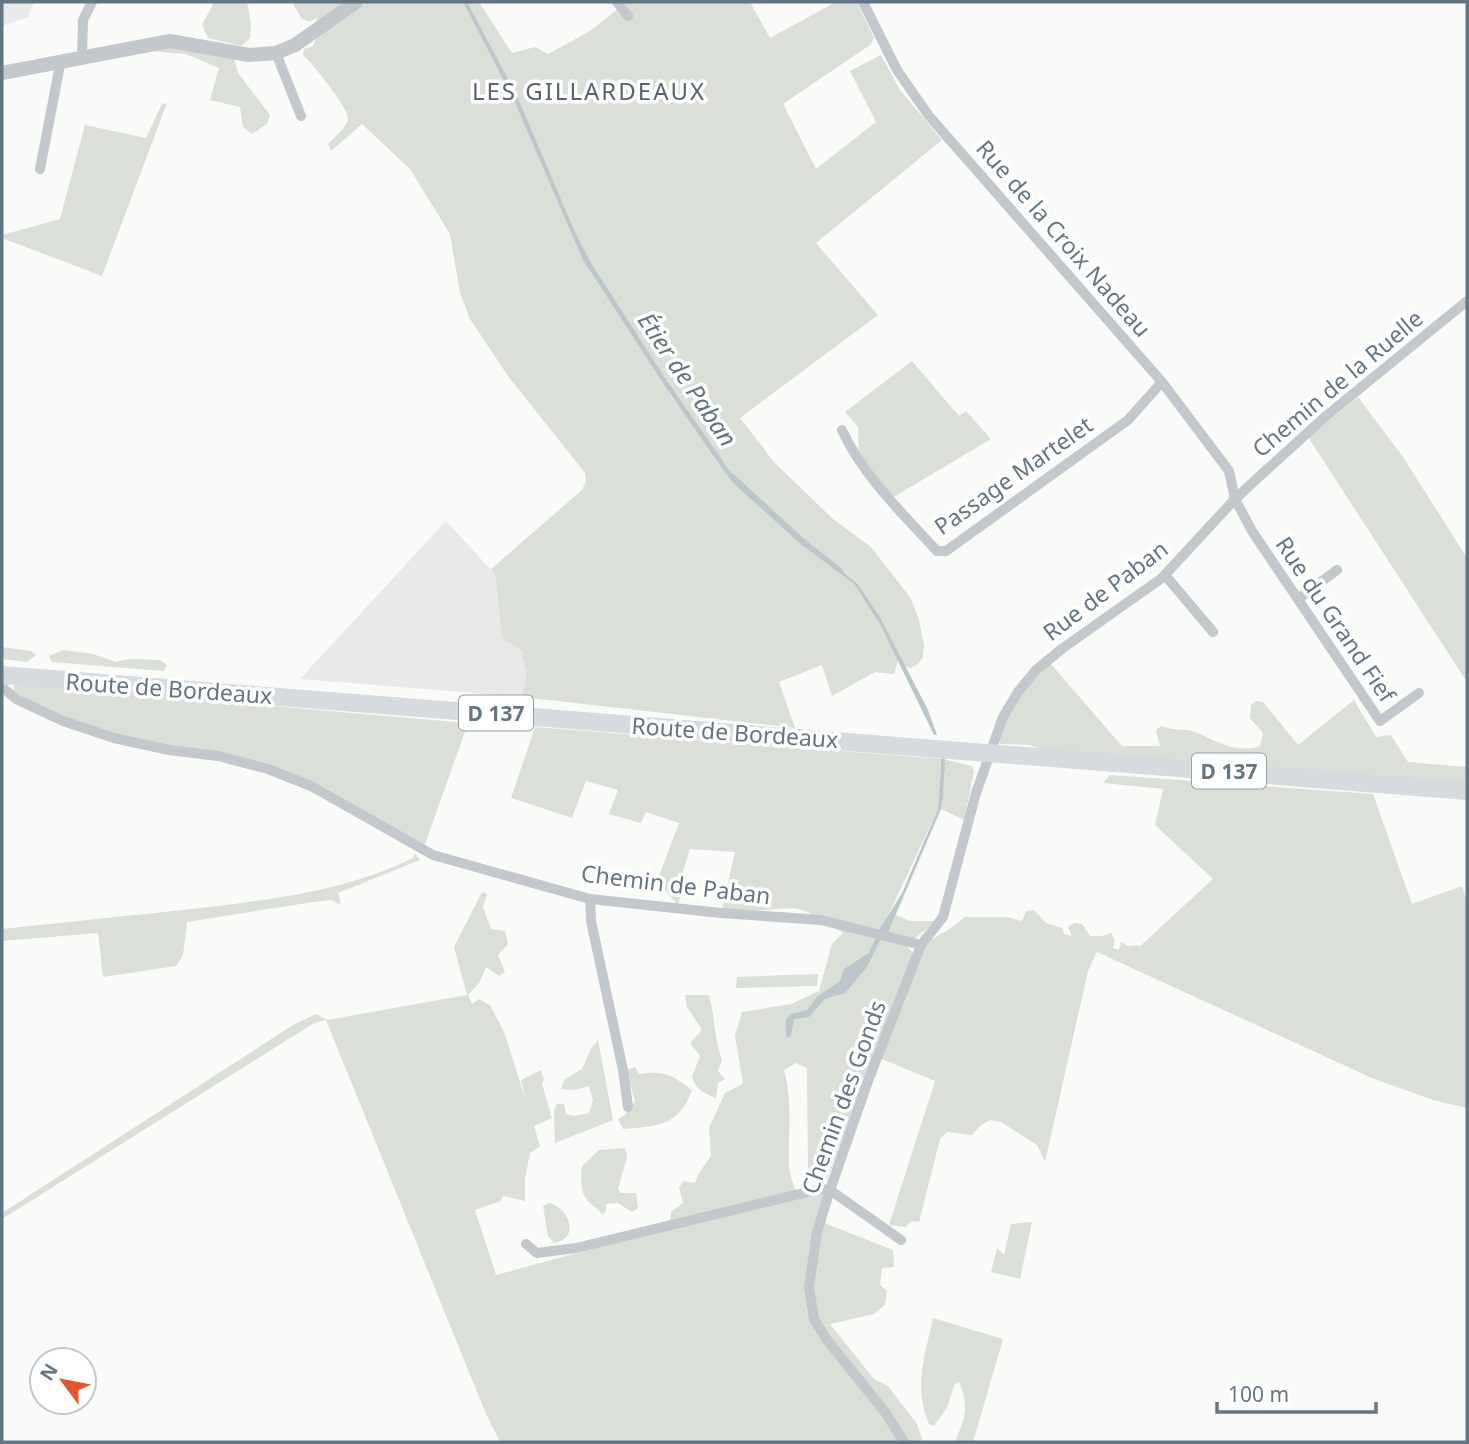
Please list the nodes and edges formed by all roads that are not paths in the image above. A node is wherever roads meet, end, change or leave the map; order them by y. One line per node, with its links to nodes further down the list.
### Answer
1 (92, 2): 7 (street)
2 (356, 2): 6 (street)
3 (617, 2): 5 (street)
4 (863, 2): 13 (street, Rue de la Croix Nadeau)
5 (628, 16)
6 (276, 53): 7 (street); 10 (street)
7 (82, 56): 8 (street)
8 (61, 61): 9 (street); 11 (street)
9 (2, 73)
10 (301, 116)
11 (40, 169)
12 (1467, 301): 15 (street, Chemin de la Ruelle)
13 (1162, 382): 14 (street, Passage Martelet); 15 (street, Rue de la Croix Nadeau)
14 (842, 429)
15 (1236, 499): 17 (street, Rue de Paban); 18 (street, Rue du Grand Fief)
16 (1337, 570): 18 (street)
17 (1166, 575): 19 (street); 23 (street, Rue de Paban)
18 (1297, 599): 22 (street, Rue du Grand Fief)
19 (1213, 632)
20 (2, 675): 23 (main road, Route de Bordeaux / D 137)
21 (2, 687): 25 (street, Chemin de Paban)
22 (1419, 693)
23 (991, 752): 24 (main road, Route de Bordeaux / D 137); 26 (street, Chemin des Gonds)
24 (1467, 791)
25 (590, 899): 26 (street, Chemin de Paban); 27 (street)
26 (921, 945): 28 (street, Chemin des Gonds)
27 (628, 1107)
28 (830, 1191): 29 (street); 30 (street); 31 (street, Chemin des Gonds)
29 (901, 1240)
30 (526, 1244)
31 (904, 1442)

